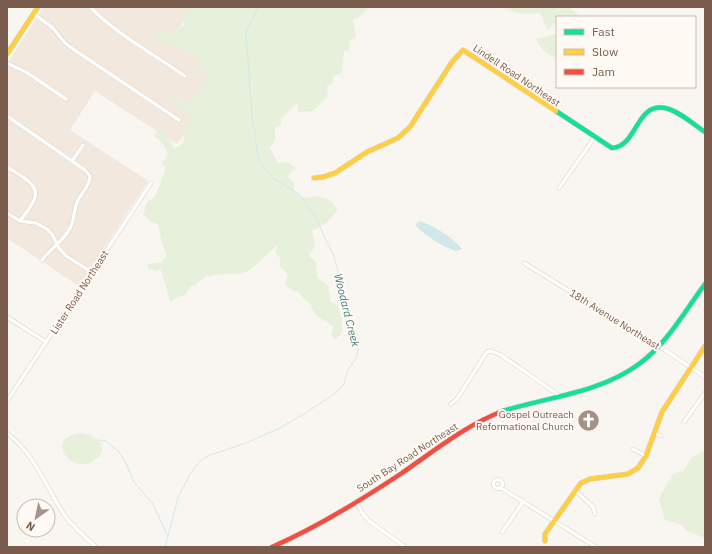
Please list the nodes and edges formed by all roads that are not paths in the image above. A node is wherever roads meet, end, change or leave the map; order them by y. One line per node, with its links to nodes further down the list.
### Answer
1 (38, 7): 3 (street)
2 (90, 7): 6 (street)
3 (34, 14): 4 (street); 9 (street)
4 (7, 54)
5 (7, 63): 7 (street)
6 (185, 76)
7 (66, 99)
8 (7, 116): 13 (street)
9 (179, 120)
10 (705, 132): 11 (street, Lindell Road Northeast)
11 (595, 137): 15 (street, Lindell Road Northeast); 17 (street)
12 (83, 145): 13 (street)
13 (72, 161): 20 (street)
14 (7, 167): 19 (street)
15 (314, 178)
16 (151, 183): 23 (street, Lister Road Northeast)
17 (559, 188)
18 (7, 213): 19 (street)
19 (20, 221): 20 (street)
20 (57, 243): 21 (street); 23 (street)
21 (42, 260)
22 (524, 263): 27 (street, 18th Avenue Northeast)
23 (91, 272): 26 (street, Lister Road Northeast)
24 (705, 284): 27 (street, South Bay Road Northeast)
25 (7, 317): 26 (street)
26 (46, 342): 33 (street, Lister Road Northeast)
27 (658, 346): 29 (street, 18th Avenue Northeast); 32 (street, South Bay Road Northeast)
28 (705, 346): 29 (street)
29 (691, 367): 30 (street, 18th Avenue Northeast); 37 (street)
30 (705, 377)
31 (705, 393): 35 (street)
32 (560, 396): 34 (street); 43 (street, South Bay Road Northeast)
33 (7, 401)
34 (451, 404)
35 (684, 422)
36 (7, 433): 49 (street)
37 (654, 433): 38 (street); 40 (street)
38 (661, 436)
39 (633, 449): 40 (street)
40 (646, 456): 42 (street)
41 (501, 488): 44 (street)
42 (575, 490): 45 (street); 46 (street)
43 (356, 502): 50 (street, South Bay Road Northeast); 51 (street)
44 (523, 502): 46 (street); 47 (street)
45 (595, 514)
46 (554, 521): 48 (street); 52 (street)
47 (502, 532)
48 (545, 541)
49 (96, 547)
50 (272, 547)
51 (405, 547)
52 (596, 547)

